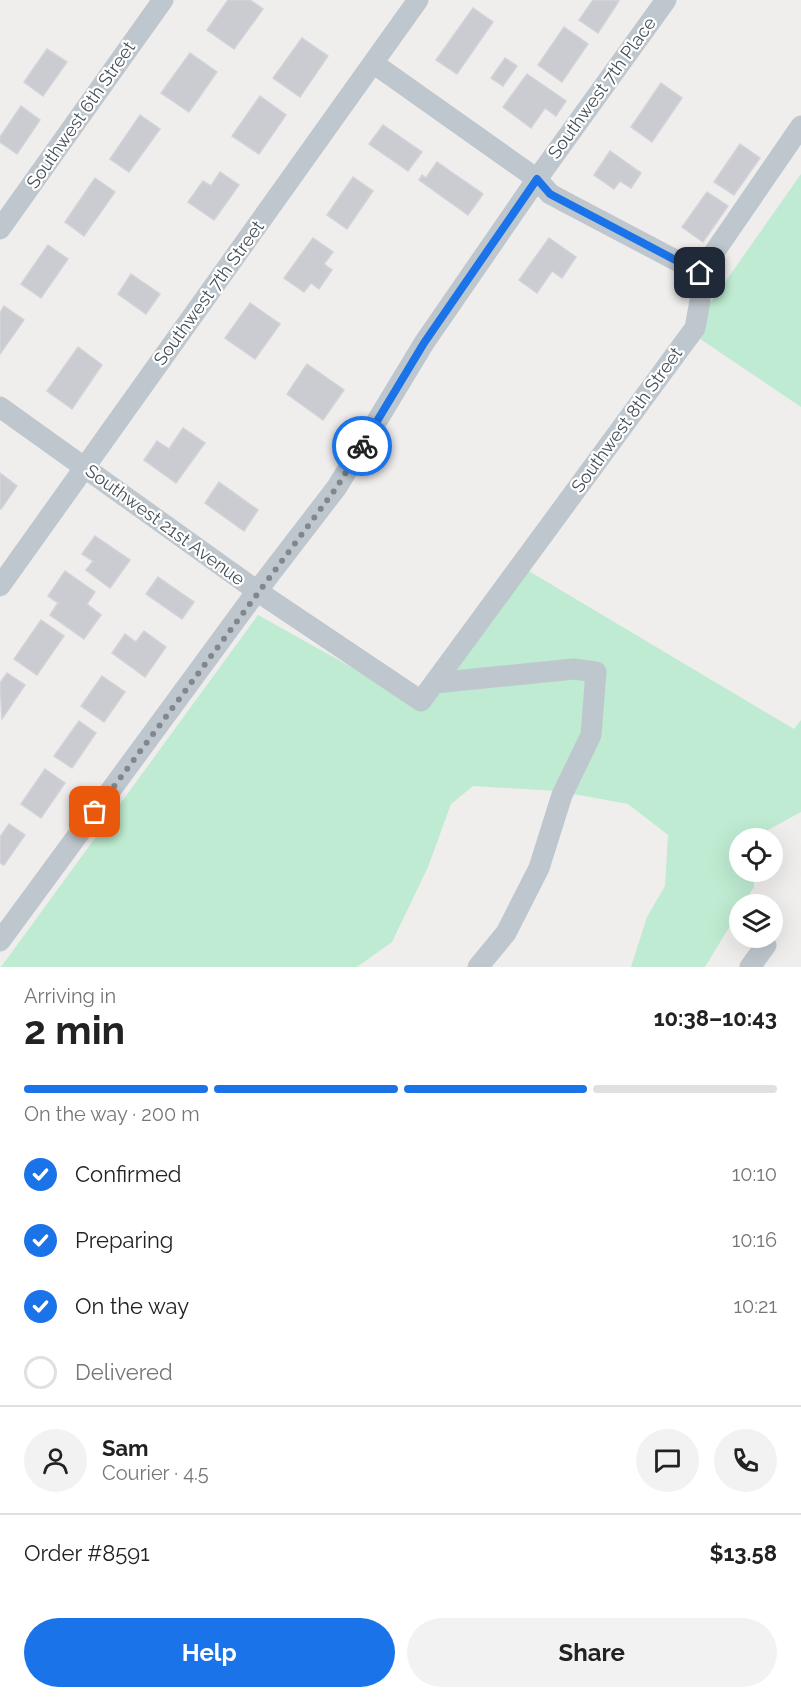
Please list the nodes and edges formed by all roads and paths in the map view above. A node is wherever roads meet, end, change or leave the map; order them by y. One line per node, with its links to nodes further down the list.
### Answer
1 (163, 0): 7 (street, Southwest 6th Street)
2 (418, 0): 4 (street, Southwest 7th Street)
3 (666, 0): 6 (street, Southwest 7th Place)
4 (373, 63): 6 (street); 10 (street, Southwest 7th Street)
5 (801, 126): 8 (street)
6 (537, 179): 8 (street); 12 (street, Southwest 7th Place)
7 (0, 229)
8 (700, 273): 13 (street, Southwest 8th Street)
9 (0, 407): 10 (street, Southwest 21st Avenue)
10 (83, 467): 11 (street, Southwest 7th Street); 12 (street, Southwest 21st Avenue)
11 (0, 586)
12 (257, 591): 14 (street, Southwest 21st Avenue); 15 (street, Southwest 7th Place)
13 (434, 683): 14 (street, Southwest 8th Street); 17 (street)
14 (420, 701)
15 (0, 941)
16 (764, 948): 18 (street)
17 (478, 967)
18 (750, 967)

